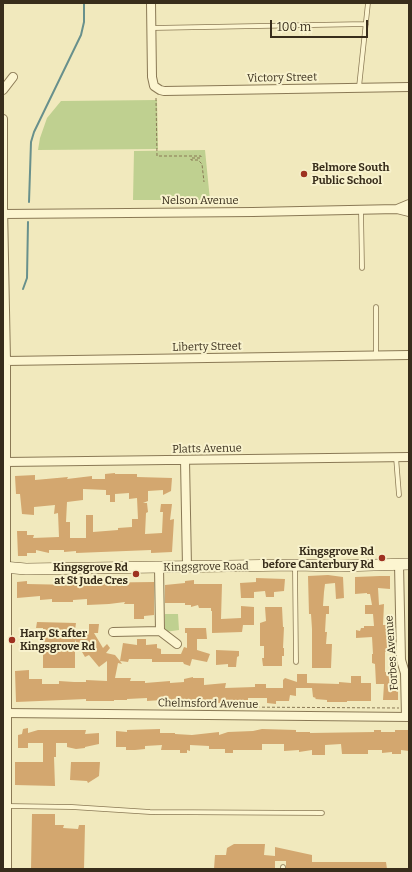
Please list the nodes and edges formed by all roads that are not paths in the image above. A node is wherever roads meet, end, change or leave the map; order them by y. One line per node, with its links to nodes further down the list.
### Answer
1 (151, 3): 4 (street)
2 (368, 3): 3 (lane)
3 (366, 24): 4 (lane); 7 (lane)
4 (152, 28): 7 (street, Victory Street)
5 (13, 77): 8 (street)
6 (409, 87): 7 (street, Victory Street)
7 (359, 88)
8 (3, 90)
9 (3, 119): 14 (street)
10 (409, 204): 12 (street, Nelson Avenue)
11 (362, 209): 12 (street, Nelson Avenue); 14 (street, Nelson Avenue); 15 (lane)
12 (397, 209): 13 (street, Nelson Avenue)
13 (409, 212)
14 (3, 214): 17 (street)
15 (362, 268)
16 (376, 308): 19 (lane)
17 (4, 311): 20 (street)
18 (409, 355): 19 (street, Liberty Street)
19 (376, 356): 20 (street, Liberty Street)
20 (6, 361): 24 (street)
21 (396, 457): 22 (street, Platts Avenue); 23 (street, Platts Avenue); 25 (lane)
22 (409, 457)
23 (185, 460): 24 (street, Platts Avenue); 28 (street)
24 (6, 462): 29 (street)
25 (399, 495)
26 (404, 564): 27 (main road, Kingsgrove Road); 36 (street, Forbes Avenue)
27 (295, 565): 28 (main road, Kingsgrove Road); 34 (lane)
28 (186, 567): 30 (main road, Kingsgrove Road)
29 (5, 568): 30 (main road, Kingsgrove Road); 35 (street)
30 (159, 568): 31 (street)
31 (160, 631): 32 (street); 33 (street)
32 (113, 632)
33 (177, 644)
34 (296, 662)
35 (6, 713): 36 (street, Chelmsford Avenue); 37 (street)
36 (408, 717)
37 (5, 756): 38 (street)
38 (7, 806): 39 (lane); 40 (street)
39 (322, 813)
40 (6, 869)

